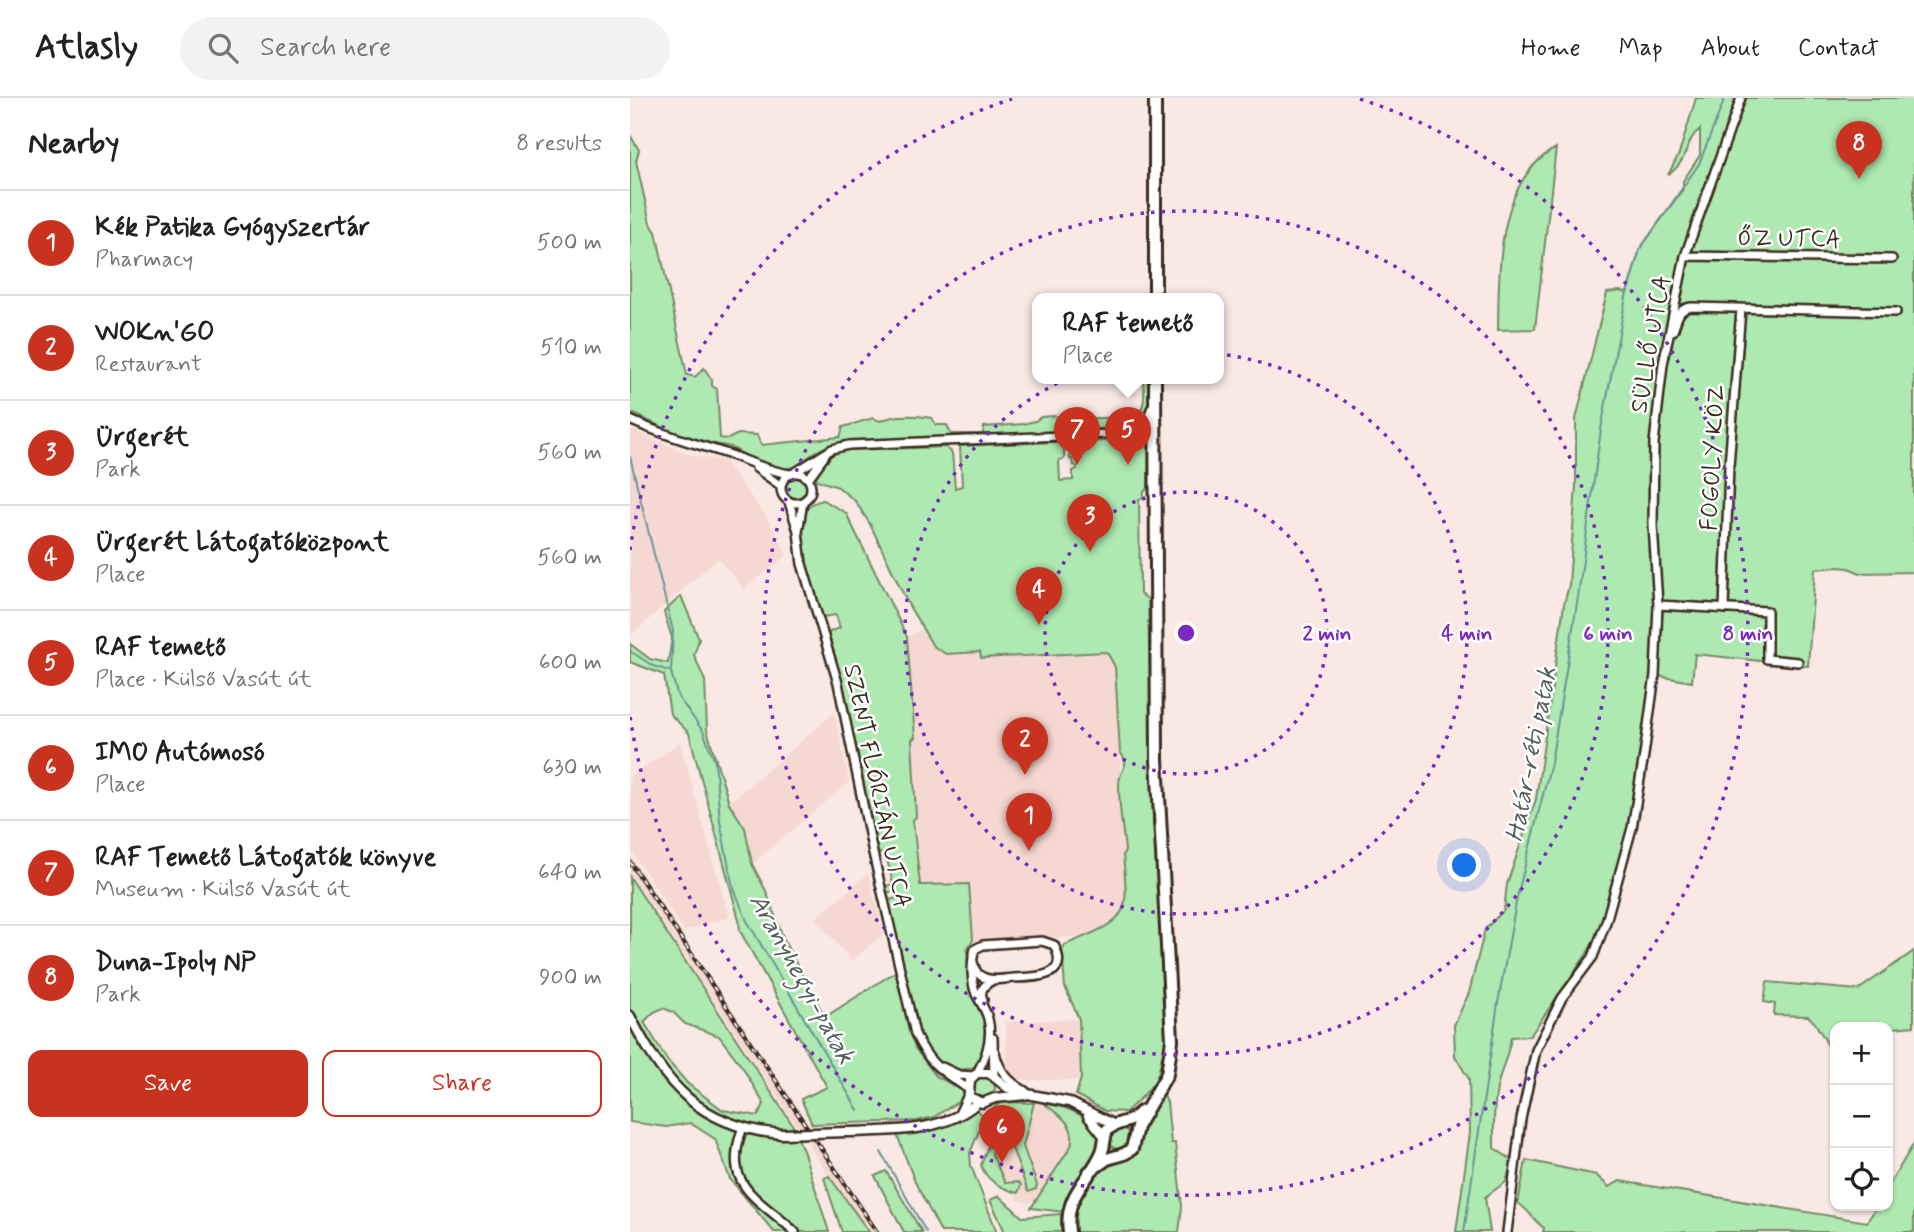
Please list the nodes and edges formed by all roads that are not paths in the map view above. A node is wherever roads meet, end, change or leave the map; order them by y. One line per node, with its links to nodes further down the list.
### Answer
1 (1155, 98): 5 (main road)
2 (1741, 98): 3 (street, SÜLLŐ UTCA)
3 (1685, 256): 4 (street, ŐZ UTCA); 8 (street, SÜLLŐ UTCA)
4 (1892, 259)
5 (1154, 293)
6 (1741, 309): 7 (street); 8 (street); 23 (street, FOGOLY KÖZ)
7 (1896, 312)
8 (1669, 331): 22 (street, SÜLLŐ UTCA)
9 (1155, 384): 10 (main road)
10 (1155, 392): 12 (street); 13 (main road)
11 (630, 420): 15 (street)
12 (1132, 432): 13 (street); 14 (street)
13 (1155, 432): 35 (main road)
14 (832, 449): 16 (street); 17 (street)
15 (750, 464): 16 (street); 18 (street)
16 (792, 474): 17 (street); 18 (street)
17 (808, 479): 20 (street)
18 (781, 486): 19 (street)
19 (789, 502): 20 (street); 21 (street, SZENT FLÓRIÁN UTCA)
20 (803, 502): 21 (street, SZENT FLÓRIÁN UTCA)
21 (798, 532): 29 (street, SZENT FLÓRIÁN UTCA)
22 (1658, 605): 23 (street); 47 (street, SÜLLŐ UTCA)
23 (1724, 609): 24 (street)
24 (1797, 662)
25 (973, 962): 26 (street); 26 (street); 30 (street)
26 (993, 979): 28 (street)
27 (630, 1016): 40 (street)
28 (993, 1041): 31 (street); 33 (street)
29 (921, 1047): 30 (street, SZENT FLÓRIÁN UTCA); 32 (street, SZENT FLÓRIÁN UTCA)
30 (975, 1074): 31 (street); 32 (street)
31 (995, 1078): 33 (street); 34 (street)
32 (969, 1091): 36 (street); 38 (street)
33 (1032, 1095): 34 (street); 37 (street)
34 (995, 1098): 36 (street)
35 (1154, 1099): 39 (main road); 41 (main road)
36 (978, 1102): 38 (street)
37 (1078, 1107): 39 (street); 42 (street)
38 (960, 1113): 40 (street, bridge)
39 (1119, 1124): 41 (main road); 42 (main road)
40 (743, 1127): 45 (street)
41 (1134, 1135): 43 (main road)
42 (1104, 1139): 43 (main road); 44 (main road)
43 (1120, 1154): 44 (main road)
44 (1089, 1172): 46 (main road)
45 (795, 1232)
46 (1069, 1232)
47 (1507, 1232)

